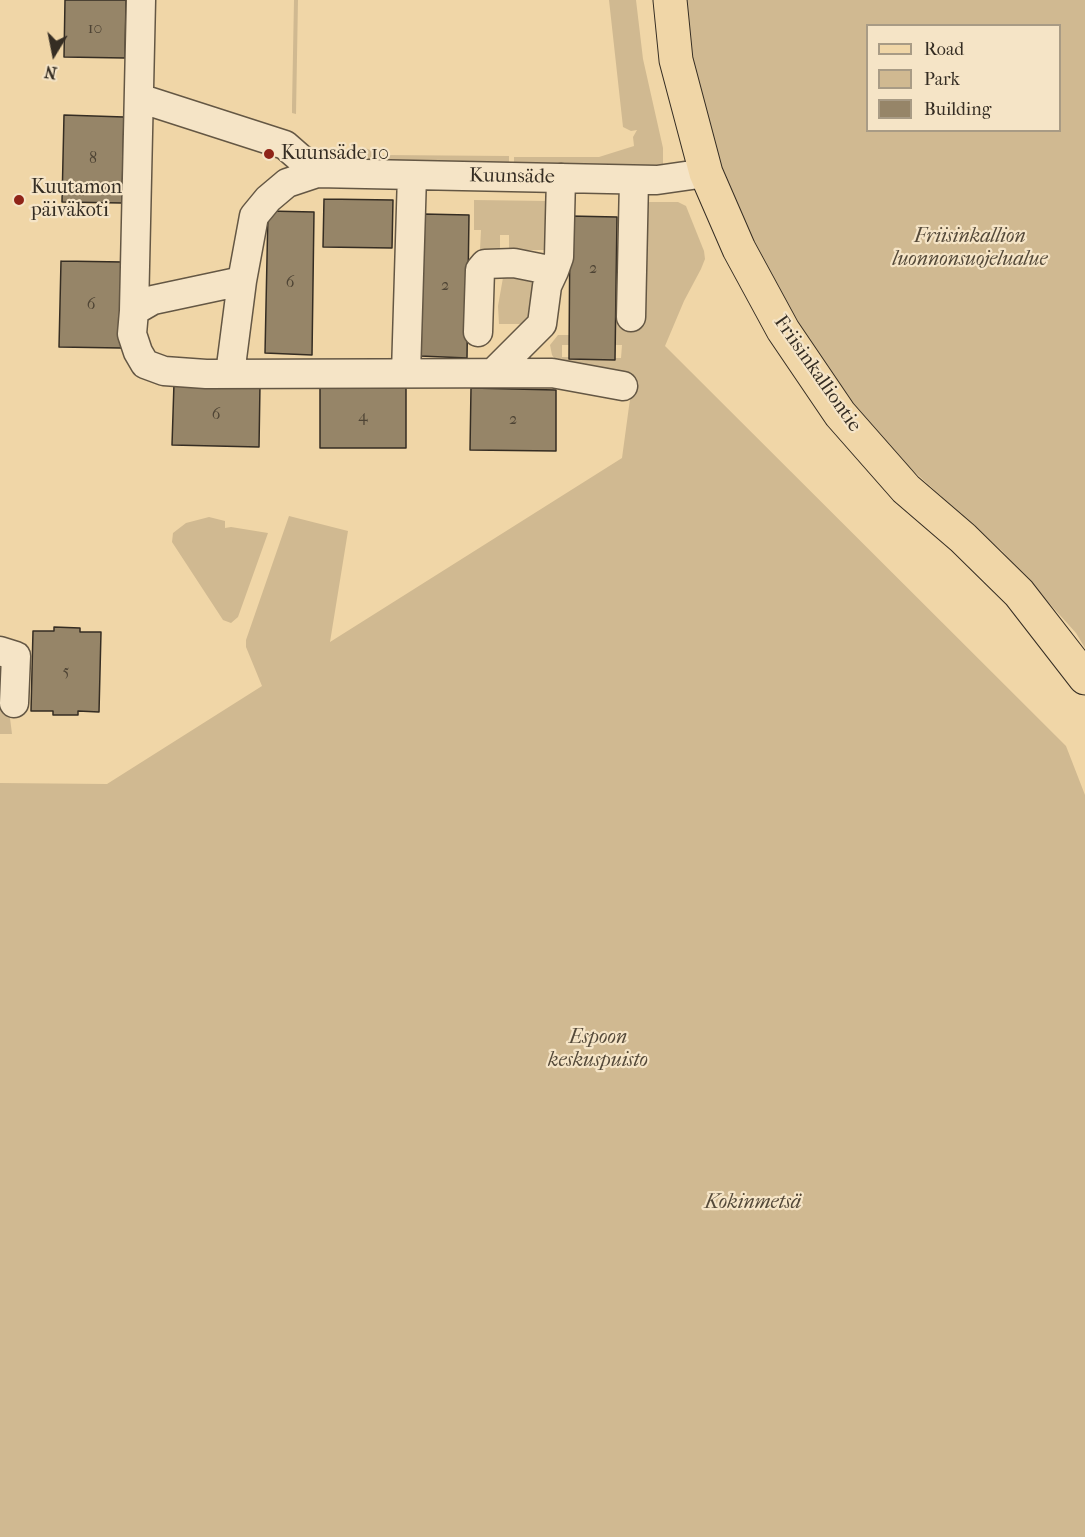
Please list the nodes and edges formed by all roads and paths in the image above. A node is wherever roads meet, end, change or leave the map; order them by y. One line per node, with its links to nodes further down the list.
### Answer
1 (141, 0): 3 (street)
2 (670, 0): 5 (main road, Friisinkalliontie)
3 (139, 98): 4 (street); 11 (street)
4 (317, 173): 6 (street, Kuunsäde); 10 (street, Kuunsäde)
5 (706, 173): 8 (street, Kuunsäde); 21 (main road, Friisinkalliontie)
6 (412, 175): 7 (street, Kuunsäde); 15 (street)
7 (561, 178): 8 (street, Kuunsäde); 9 (street)
8 (634, 180): 12 (street)
9 (554, 271): 13 (street); 14 (street)
10 (242, 281): 11 (street); 17 (street, Kuunsäde)
11 (134, 311): 17 (street)
12 (631, 317)
13 (542, 324): 16 (street); 18 (street)
14 (478, 332)
15 (406, 373): 16 (street); 17 (street)
16 (493, 373): 18 (street)
17 (230, 374)
18 (552, 374): 19 (street)
19 (623, 386)
20 (0, 651): 22 (street)
21 (1085, 678)
22 (14, 703)

